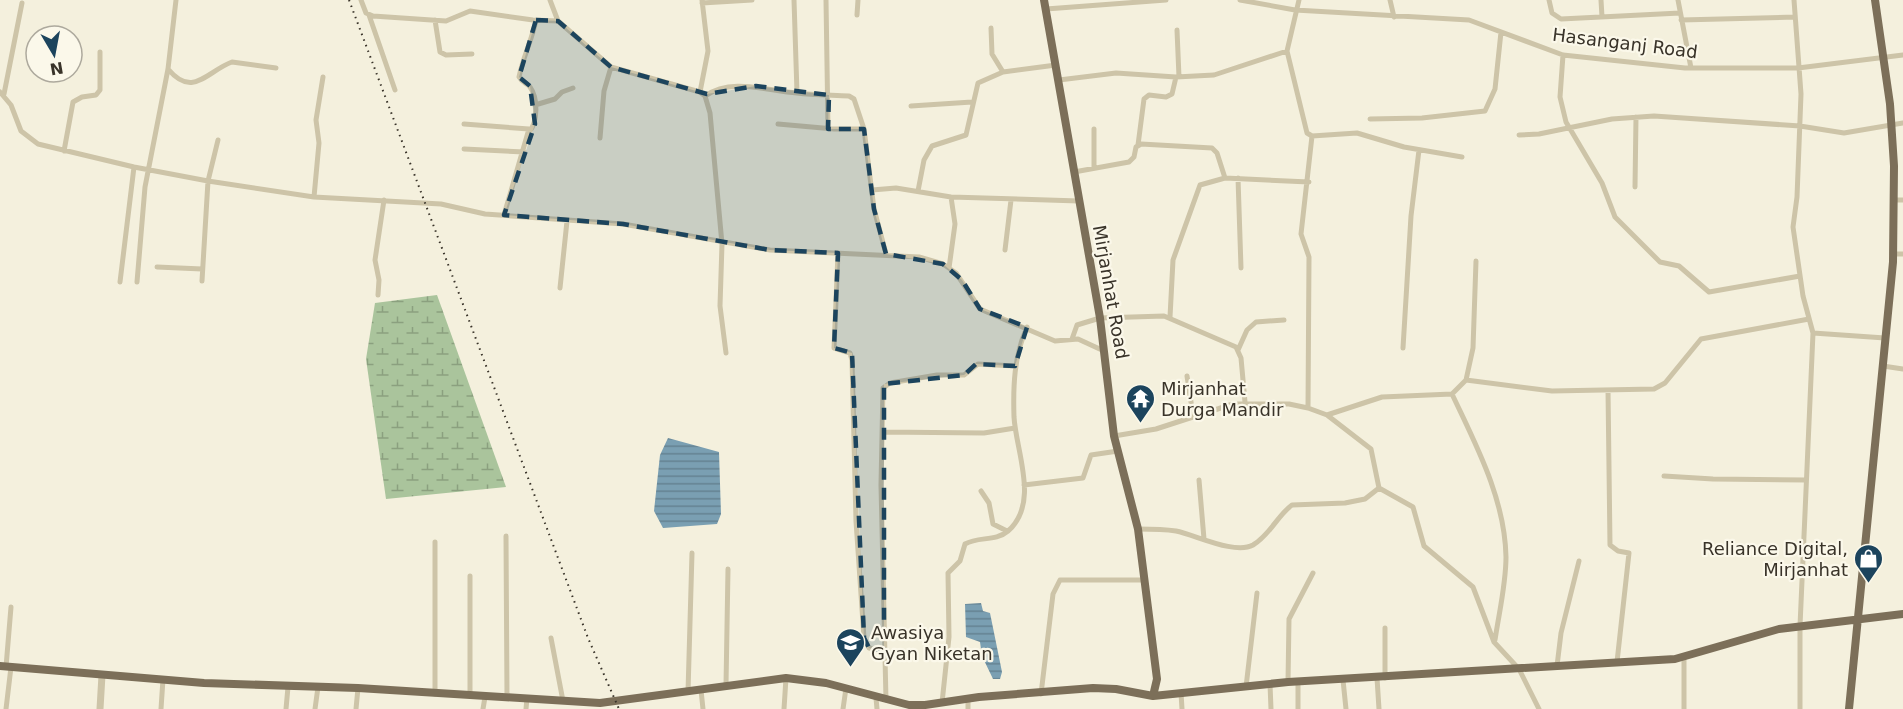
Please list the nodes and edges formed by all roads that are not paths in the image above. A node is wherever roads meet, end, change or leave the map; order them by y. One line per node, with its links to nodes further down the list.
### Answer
1 (176, 0): 44 (street)
2 (361, 0): 21 (street)
3 (550, 0): 29 (street)
4 (752, 0): 17 (street)
5 (794, 0): 52 (street)
6 (826, 0): 54 (street)
7 (858, 0): 22 (street)
8 (1166, 0): 19 (street)
9 (1240, 0): 20 (street, Hasanganj Road)
10 (1299, 0): 20 (street)
11 (1390, 0): 23 (street)
12 (1549, 0): 24 (street)
13 (1601, 0): 24 (street)
14 (1678, 0): 25 (street)
15 (1794, 0): 26 (street)
16 (1875, 0): 38 (main road)
17 (702, 2): 53 (street)
18 (22, 3): 51 (street)
19 (1045, 5): 39 (main road, Mirjanhat Road)
20 (1295, 10): 23 (street, Hasanganj Road); 33 (street)
21 (369, 15): 27 (street); 50 (street)
22 (857, 15)
23 (1394, 17): 32 (street, Hasanganj Road)
24 (1602, 17): 25 (street)
25 (1681, 17): 26 (street); 42 (street)
26 (1796, 17): 43 (street)
27 (435, 20): 28 (street); 35 (street)
28 (536, 20): 29 (street); 56 (street)
29 (558, 21): 40 (street)
30 (991, 28): 45 (street)
31 (1177, 30): 47 (street)
32 (1501, 32): 36 (street, Hasanganj Road); 59 (street)
33 (1287, 51): 47 (street); 71 (street)
34 (100, 52): 77 (street)
35 (472, 54)
36 (1563, 55): 42 (street, Hasanganj Road); 68 (street)
37 (1903, 55): 38 (street, Hasanganj Road)
38 (1884, 59): 43 (street, Hasanganj Road); 63 (main road)
39 (1056, 65): 45 (street); 48 (main road, Mirjanhat Road)
40 (611, 67): 53 (street); 72 (street)
41 (276, 68): 44 (street)
42 (1691, 68): 43 (street, Hasanganj Road)
43 (1798, 68): 64 (street)
44 (168, 69): 82 (street)
45 (1003, 72): 55 (street)
46 (323, 76): 92 (street)
47 (1178, 77): 48 (street); 74 (street)
48 (1059, 80): 83 (main road, Mirjanhat Road)
49 (573, 88): 56 (street)
50 (395, 90)
51 (2, 93): 77 (street)
52 (797, 93): 53 (street); 54 (street)
53 (702, 94): 99 (street)
54 (829, 95): 65 (street); 66 (street)
55 (972, 102): 57 (street); 90 (street)
56 (535, 105): 69 (street)
57 (911, 106)
58 (1636, 117): 64 (street); 68 (street); 88 (street)
59 (1370, 119)
60 (1903, 123): 63 (street)
61 (464, 124): 69 (street)
62 (778, 124): 65 (street)
63 (1891, 125): 64 (street); 95 (main road)
64 (1800, 126): 110 (street)
65 (828, 128): 66 (street)
66 (864, 129): 89 (street)
67 (1095, 129): 81 (street)
68 (1570, 129): 70 (street); 110 (street)
69 (530, 132): 78 (street)
70 (1519, 135)
71 (1312, 136): 76 (street); 87 (street)
72 (600, 138)
73 (218, 140): 86 (street)
74 (1138, 145): 81 (street); 84 (street)
75 (464, 149): 78 (street)
76 (1419, 150): 79 (street); 124 (street)
77 (64, 151): 80 (street)
78 (524, 152): 97 (street)
79 (1461, 157)
80 (134, 167): 82 (street); 112 (street)
81 (1094, 167): 83 (street)
82 (148, 170): 86 (street); 113 (street)
83 (1074, 172): 96 (main road, Mirjanhat Road)
84 (1225, 178): 85 (street); 116 (street)
85 (1238, 178): 87 (street); 107 (street)
86 (208, 181): 92 (street); 109 (street)
87 (1309, 182): 136 (street)
88 (1635, 187)
89 (872, 190): 90 (street); 102 (street)
90 (918, 191): 91 (street)
91 (951, 196): 94 (street); 108 (street)
92 (314, 197): 93 (street)
93 (384, 200): 97 (street); 115 (street)
94 (1011, 200): 96 (street); 100 (street)
95 (1898, 200): 103 (main road)
96 (1079, 201): 117 (main road, Mirjanhat Road)
97 (504, 215): 98 (street)
98 (567, 221): 99 (street); 114 (street)
99 (722, 243): 101 (street); 126 (street)
100 (1005, 250)
101 (838, 253): 102 (street); 168 (street)
102 (886, 254): 108 (street)
103 (1893, 254): 104 (street); 122 (main road)
104 (1903, 254)
105 (1476, 261): 132 (street)
106 (157, 267): 109 (street)
107 (1241, 267)
108 (949, 268): 120 (street)
109 (202, 269): 111 (street)
110 (1800, 276): 118 (street)
111 (202, 281)
112 (120, 282)
113 (137, 282)
114 (560, 288)
115 (378, 295)
116 (1170, 317): 117 (street); 125 (street)
117 (1100, 318): 123 (street); 127 (main road, Mirjanhat Road)
118 (1809, 318): 121 (street); 133 (street)
119 (1284, 320): 125 (street)
120 (1027, 327): 123 (street); 128 (street)
121 (1813, 333): 122 (street); 145 (street)
122 (1885, 338): 129 (main road)
123 (1072, 339): 127 (street)
124 (1403, 348)
125 (1238, 350): 135 (street)
126 (726, 352)
127 (1105, 352): 141 (main road, Mirjanhat Road)
128 (1015, 366): 139 (street); 140 (street)
129 (1882, 366): 130 (street); 163 (main road)
130 (1903, 369)
131 (1187, 376): 137 (street)
132 (1466, 380): 133 (street); 134 (street)
133 (1608, 390): 170 (street)
134 (1452, 394): 138 (street); 167 (street)
135 (1245, 402): 136 (street); 137 (street)
136 (1308, 408): 138 (street)
137 (1193, 415): 141 (street)
138 (1327, 415): 147 (street)
139 (1015, 428): 140 (street); 146 (street)
140 (882, 432): 168 (street)
141 (1114, 436): 142 (main road, Mirjanhat Road)
142 (1118, 451): 146 (street); 149 (main road, Mirjanhat Road)
143 (1664, 476): 145 (street)
144 (1199, 480): 152 (street)
145 (1806, 480): 164 (street)
146 (1024, 485): 150 (street)
147 (1379, 488): 152 (street); 167 (street)
148 (981, 491): 150 (street)
149 (1138, 529): 152 (street); 159 (main road, Mirjanhat Road)
150 (1007, 531): 202 (street)
151 (506, 536): 196 (street)
152 (1204, 539)
153 (435, 542): 189 (street)
154 (692, 553): 190 (street)
155 (1579, 561): 171 (street)
156 (728, 569): 182 (street)
157 (1313, 573): 179 (street)
158 (470, 576): 193 (street)
159 (1144, 580): 192 (street); 194 (main road, Mirjanhat Road)
160 (1257, 593): 185 (street)
161 (11, 607): 172 (street)
162 (1903, 614): 163 (main road)
163 (1858, 618): 164 (main road); 224 (main road)
164 (1800, 626): 169 (main road); 223 (street)
165 (1385, 628): 176 (street)
166 (551, 638): 201 (street)
167 (1494, 642): 173 (street)
168 (884, 651): 200 (street)
169 (1684, 656): 170 (main road); 222 (street)
170 (1617, 662): 171 (main road)
171 (1557, 666): 173 (main road)
172 (6, 667): 174 (main road); 203 (street)
173 (1519, 669): 176 (main road); 221 (street)
174 (102, 675): 177 (main road); 204 (street)
175 (786, 678): 182 (main road); 187 (main road); 212 (street)
176 (1381, 678): 178 (main road); 220 (street)
177 (164, 679): 183 (main road); 205 (street)
178 (1343, 680): 180 (main road); 219 (street)
179 (1288, 682): 180 (main road); 181 (main road)
180 (1298, 682): 218 (street)
181 (1270, 684): 185 (main road); 217 (street)
182 (726, 685): 188 (main road)
183 (288, 687): 184 (main road); 206 (street)
184 (318, 687): 186 (main road); 207 (street)
185 (1246, 687): 191 (main road)
186 (358, 688): 189 (main road); 208 (street)
187 (846, 688): 198 (main road); 213 (street)
188 (701, 690): 190 (main road); 211 (street)
189 (435, 693): 193 (main road)
190 (688, 693): 201 (main road)
191 (1181, 693): 194 (main road); 216 (street)
192 (1041, 694): 194 (main road); 199 (main road)
193 (470, 696): 195 (main road)
194 (1153, 696)
195 (485, 697): 196 (main road); 209 (street)
196 (507, 698): 197 (main road)
197 (527, 698): 201 (main road); 210 (street)
198 (876, 698): 200 (main road); 214 (street)
199 (968, 699): 202 (main road); 215 (street)
200 (886, 700): 202 (main road)
201 (563, 701)
202 (942, 703)
203 (6, 709)
204 (100, 709)
205 (161, 709)
206 (286, 709)
207 (315, 709)
208 (356, 709)
209 (483, 709)
210 (526, 709)
211 (703, 709)
212 (784, 709)
213 (843, 709)
214 (877, 709)
215 (968, 709)
216 (1182, 709)
217 (1270, 709)
218 (1298, 709)
219 (1346, 709)
220 (1379, 709)
221 (1539, 709)
222 (1684, 709)
223 (1800, 709)
224 (1849, 709)

